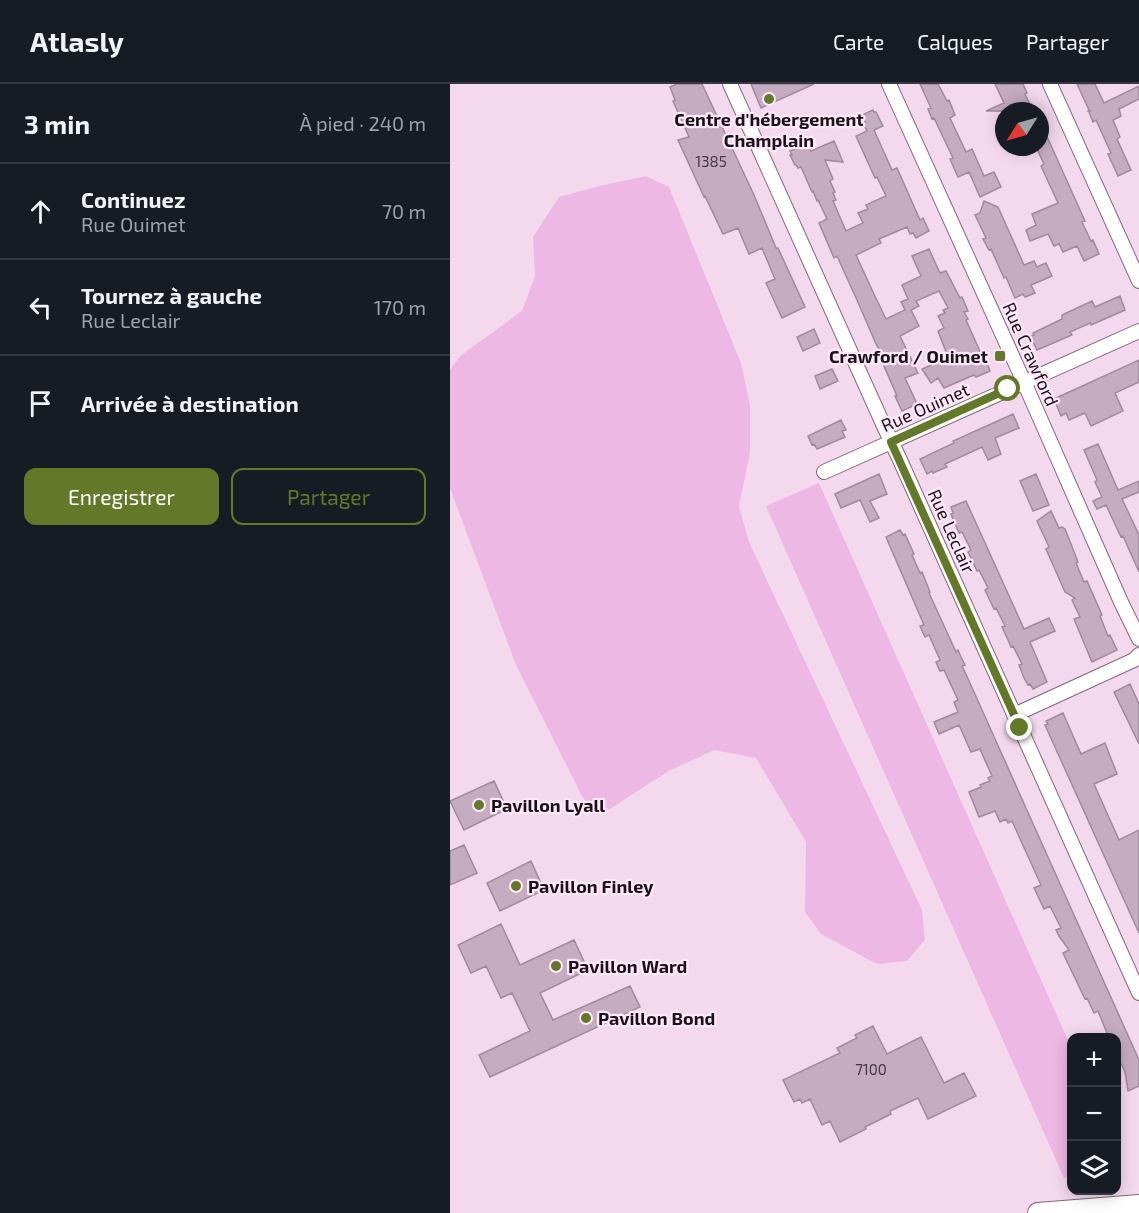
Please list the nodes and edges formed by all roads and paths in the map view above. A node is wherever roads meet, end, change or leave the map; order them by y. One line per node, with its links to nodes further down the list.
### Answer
1 (730, 84): 7 (street, Rue Leclair)
2 (890, 84): 6 (street, Rue Crawford)
3 (1050, 84): 4 (street)
4 (1139, 281)
5 (1139, 331): 6 (street, Rue Ouimet)
6 (1024, 382): 7 (street, Rue Ouimet); 9 (street, Rue Crawford)
7 (891, 442): 8 (street, Rue Ouimet); 11 (street, Rue Leclair)
8 (824, 472)
9 (1139, 639)
10 (1139, 655): 11 (street)
11 (1014, 715): 12 (street, Rue Leclair)
12 (1139, 993)
13 (1139, 1205): 14 (main road)
14 (1038, 1213)

